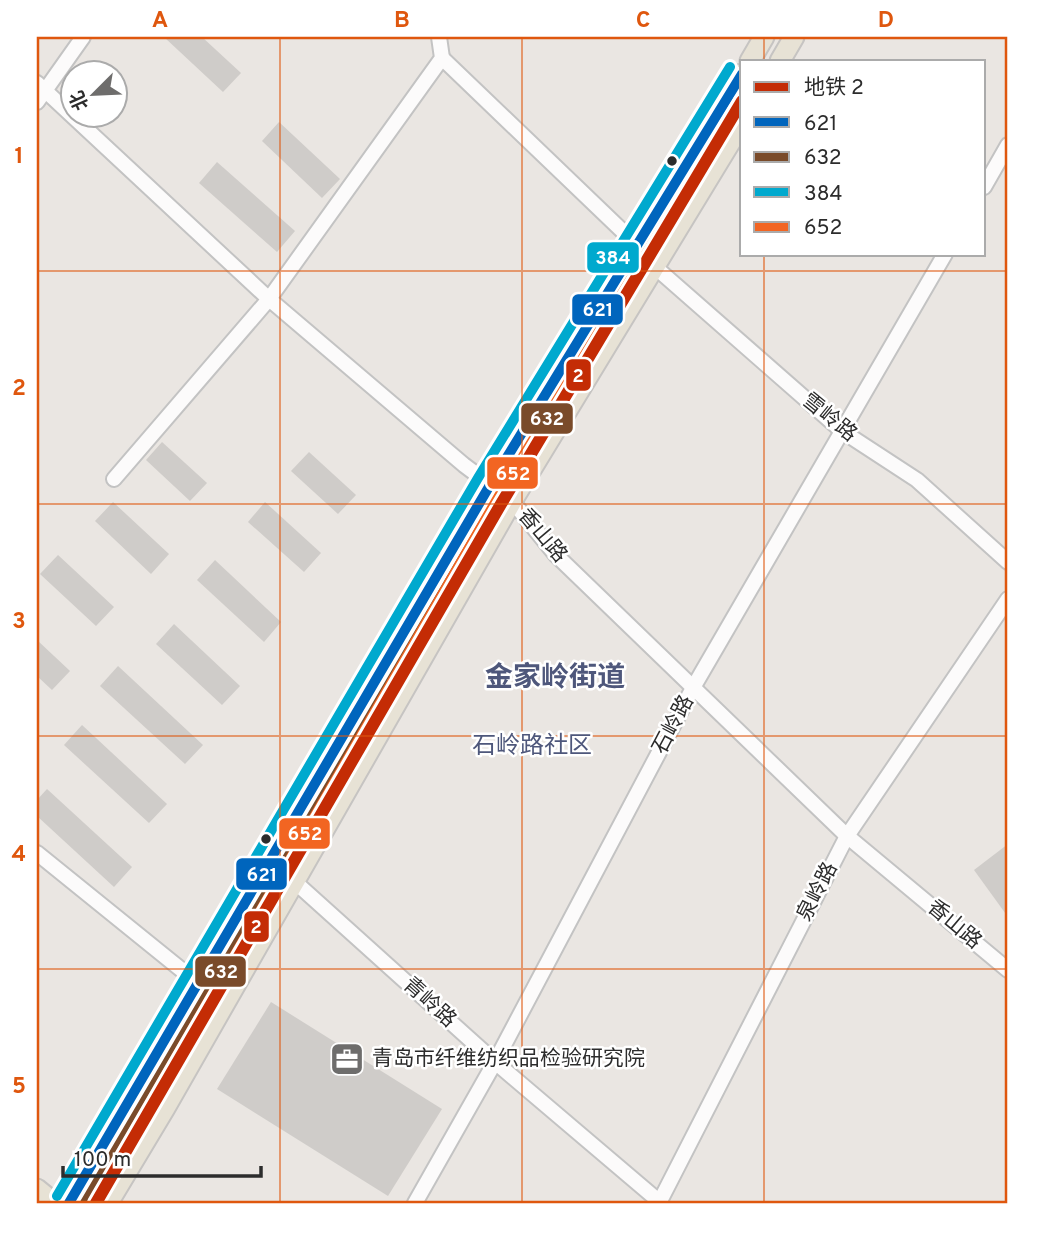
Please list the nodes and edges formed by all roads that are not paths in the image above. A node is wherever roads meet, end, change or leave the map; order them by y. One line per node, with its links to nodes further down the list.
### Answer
1 (83, 37): 9 (street)
2 (439, 37): 5 (street)
3 (764, 37): 6 (main road)
4 (794, 37): 7 (main road)
5 (442, 58): 13 (street); 16 (street)
6 (751, 60)
7 (780, 60)
8 (740, 77): 13 (main road)
9 (39, 92): 16 (street, 香山路)
10 (740, 126): 15 (main road)
11 (1008, 145): 12 (street)
12 (986, 184)
13 (637, 245): 19 (main road)
14 (944, 256): 17 (street, 石岭路 / 石岭路)
15 (655, 267): 17 (street, 雪岭路); 20 (main road)
16 (269, 299): 18 (street); 19 (street, 香山路)
17 (842, 431): 21 (street, 雪岭路); 23 (street, 石岭路 / 石岭路)
18 (114, 479)
19 (490, 485): 20 (street, 香山路); 28 (main road)
20 (512, 501): 23 (street, 香山路); 26 (main road)
21 (1008, 562)
22 (1008, 599): 24 (street, 泉岭路)
23 (694, 687): 24 (street, 香山路); 29 (street, 石岭路 / 石岭路)
24 (847, 836): 27 (street, 香山路); 35 (street, 泉岭路)
25 (37, 853): 28 (street)
26 (295, 882): 29 (street, 青岭路); 33 (main road)
27 (1008, 970)
28 (199, 985): 32 (main road)
29 (495, 1062): 34 (street, 石岭路 / 石岭路); 35 (street, 青岭路)
30 (37, 1189): 31 (main road)
31 (54, 1203)
32 (69, 1203)
33 (107, 1203)
34 (415, 1203)
35 (660, 1203)

